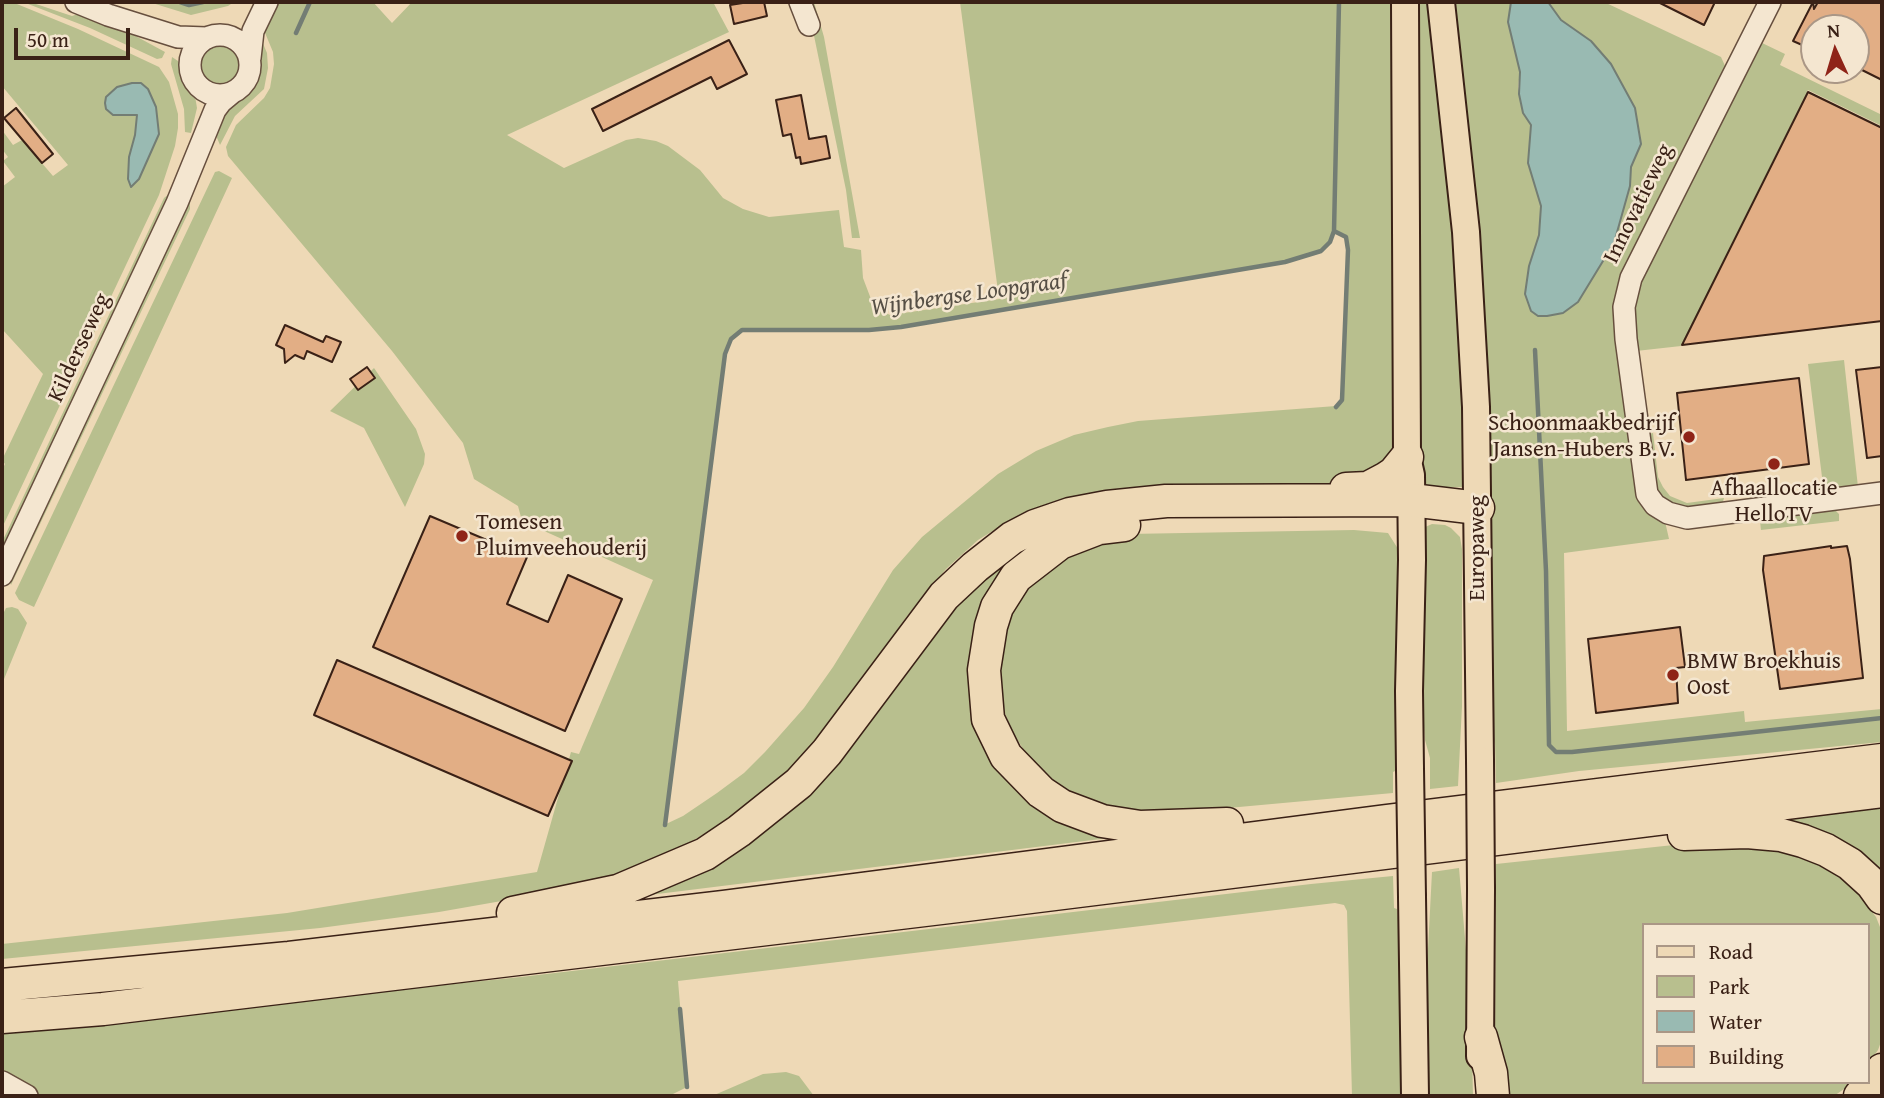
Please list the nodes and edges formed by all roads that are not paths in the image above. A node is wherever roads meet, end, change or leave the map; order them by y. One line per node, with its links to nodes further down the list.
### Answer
1 (76, 2): 7 (street)
2 (267, 2): 9 (street); 11 (street)
3 (800, 2): 8 (street)
4 (1405, 2): 15 (main road)
5 (1441, 2): 18 (main road, Europaweg)
6 (1770, 2): 16 (street, Innovatieweg)
7 (108, 15): 10 (street); 12 (street)
8 (809, 25)
9 (229, 36): 10 (street); 11 (street)
10 (207, 38): 12 (street)
11 (250, 58): 13 (street)
12 (193, 73): 13 (street); 14 (street, Kilderseweg)
13 (233, 92): 14 (street, Kilderseweg)
14 (201, 141): 20 (street, Kilderseweg)
15 (1407, 457): 17 (highway); 19 (main road)
16 (1882, 493)
17 (1291, 501): 19 (highway); 26 (highway)
18 (1478, 508): 19 (highway); 29 (main road, Europaweg, bridge)
19 (1411, 509): 23 (highway); 33 (main road, bridge)
20 (2, 575)
21 (1882, 760): 23 (highway)
22 (1882, 791): 24 (highway)
23 (1387, 821): 26 (highway)
24 (1515, 837): 25 (highway); 28 (highway)
25 (1882, 898)
26 (289, 958): 27 (highway)
27 (2, 985)
28 (2, 1017)
29 (1482, 1037): 34 (main road, Europaweg); 35 (highway)
30 (1882, 1070): 36 (highway)
31 (2, 1082): 32 (street)
32 (27, 1096)
33 (1415, 1096)
34 (1478, 1096)
35 (1493, 1096)
36 (1860, 1096)

